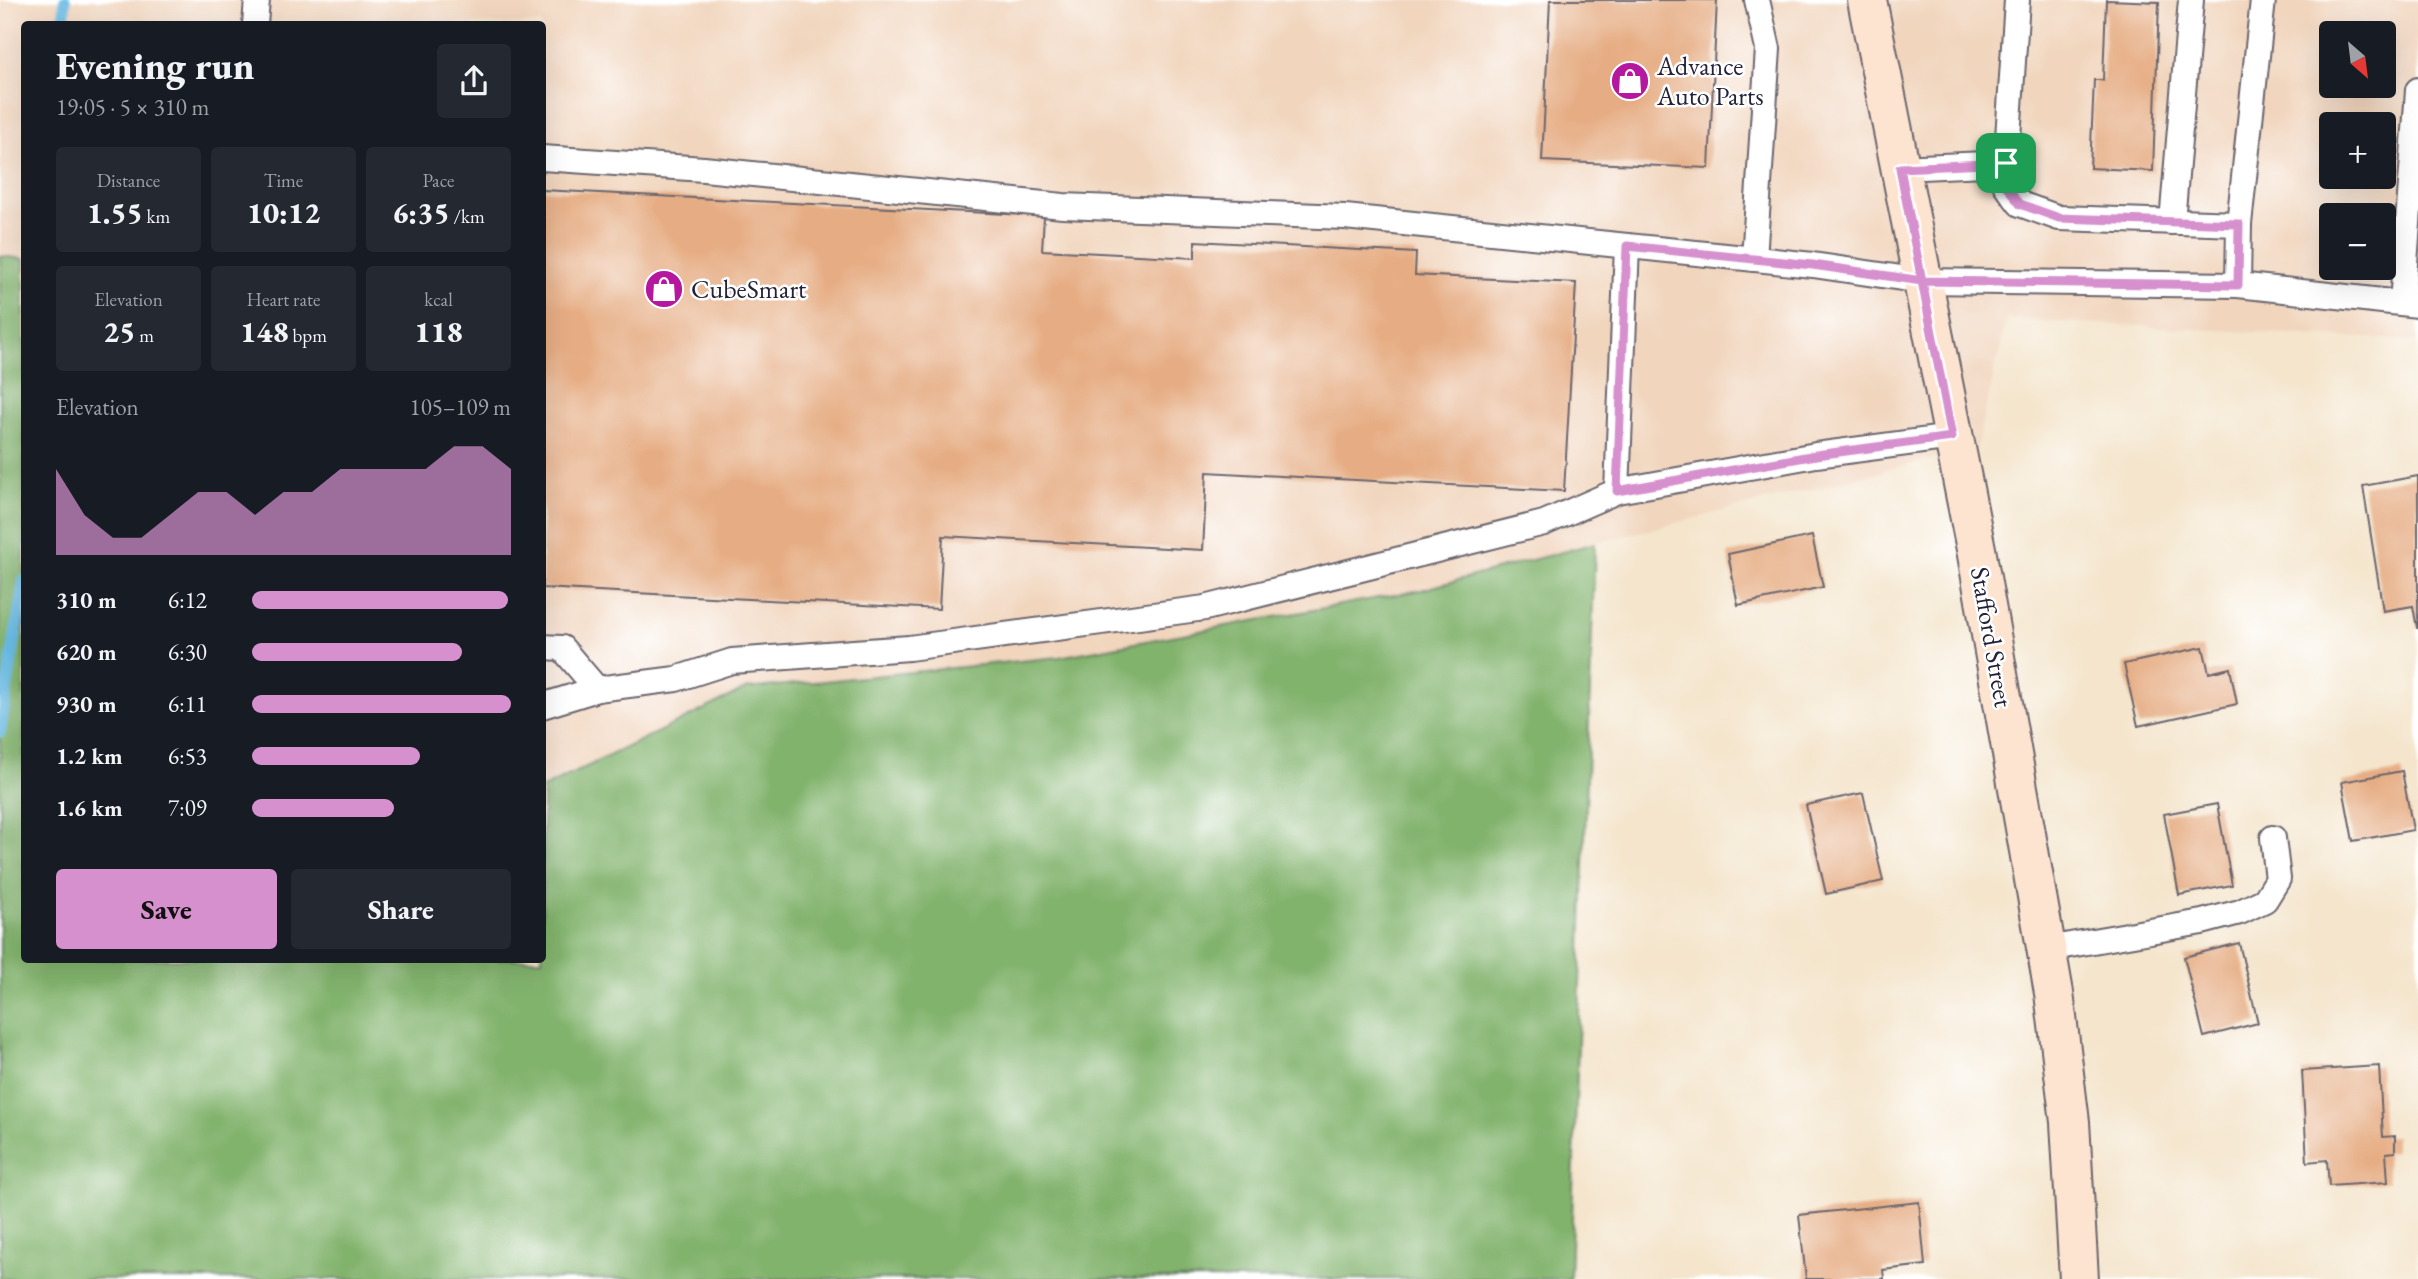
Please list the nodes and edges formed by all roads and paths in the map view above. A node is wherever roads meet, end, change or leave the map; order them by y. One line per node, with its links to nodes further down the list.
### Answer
1 (257, 0): 7 (lane)
2 (1757, 0): 15 (lane)
3 (1867, 0): 11 (street, Stafford Street)
4 (2017, 0): 10 (lane)
5 (2191, 0): 12 (lane)
6 (2263, 0): 13 (lane)
7 (255, 21)
8 (2418, 90): 18 (lane)
9 (546, 158): 14 (lane)
10 (2006, 163): 11 (lane); 12 (lane)
11 (1900, 168): 16 (street, Stafford Street)
12 (2172, 222): 13 (lane)
13 (2239, 224): 17 (lane)
14 (1627, 246): 15 (lane); 20 (lane)
15 (1754, 259): 16 (lane)
16 (1922, 281): 17 (lane); 19 (street, Stafford Street)
17 (2238, 285): 18 (lane)
18 (2410, 304)
19 (1952, 437): 20 (lane); 25 (street, Stafford Street)
20 (1617, 491): 22 (lane)
21 (546, 646): 22 (lane)
22 (597, 689): 23 (lane)
23 (546, 705)
24 (2273, 838): 25 (lane)
25 (2047, 949): 26 (street, Stafford Street)
26 (2079, 1279)

